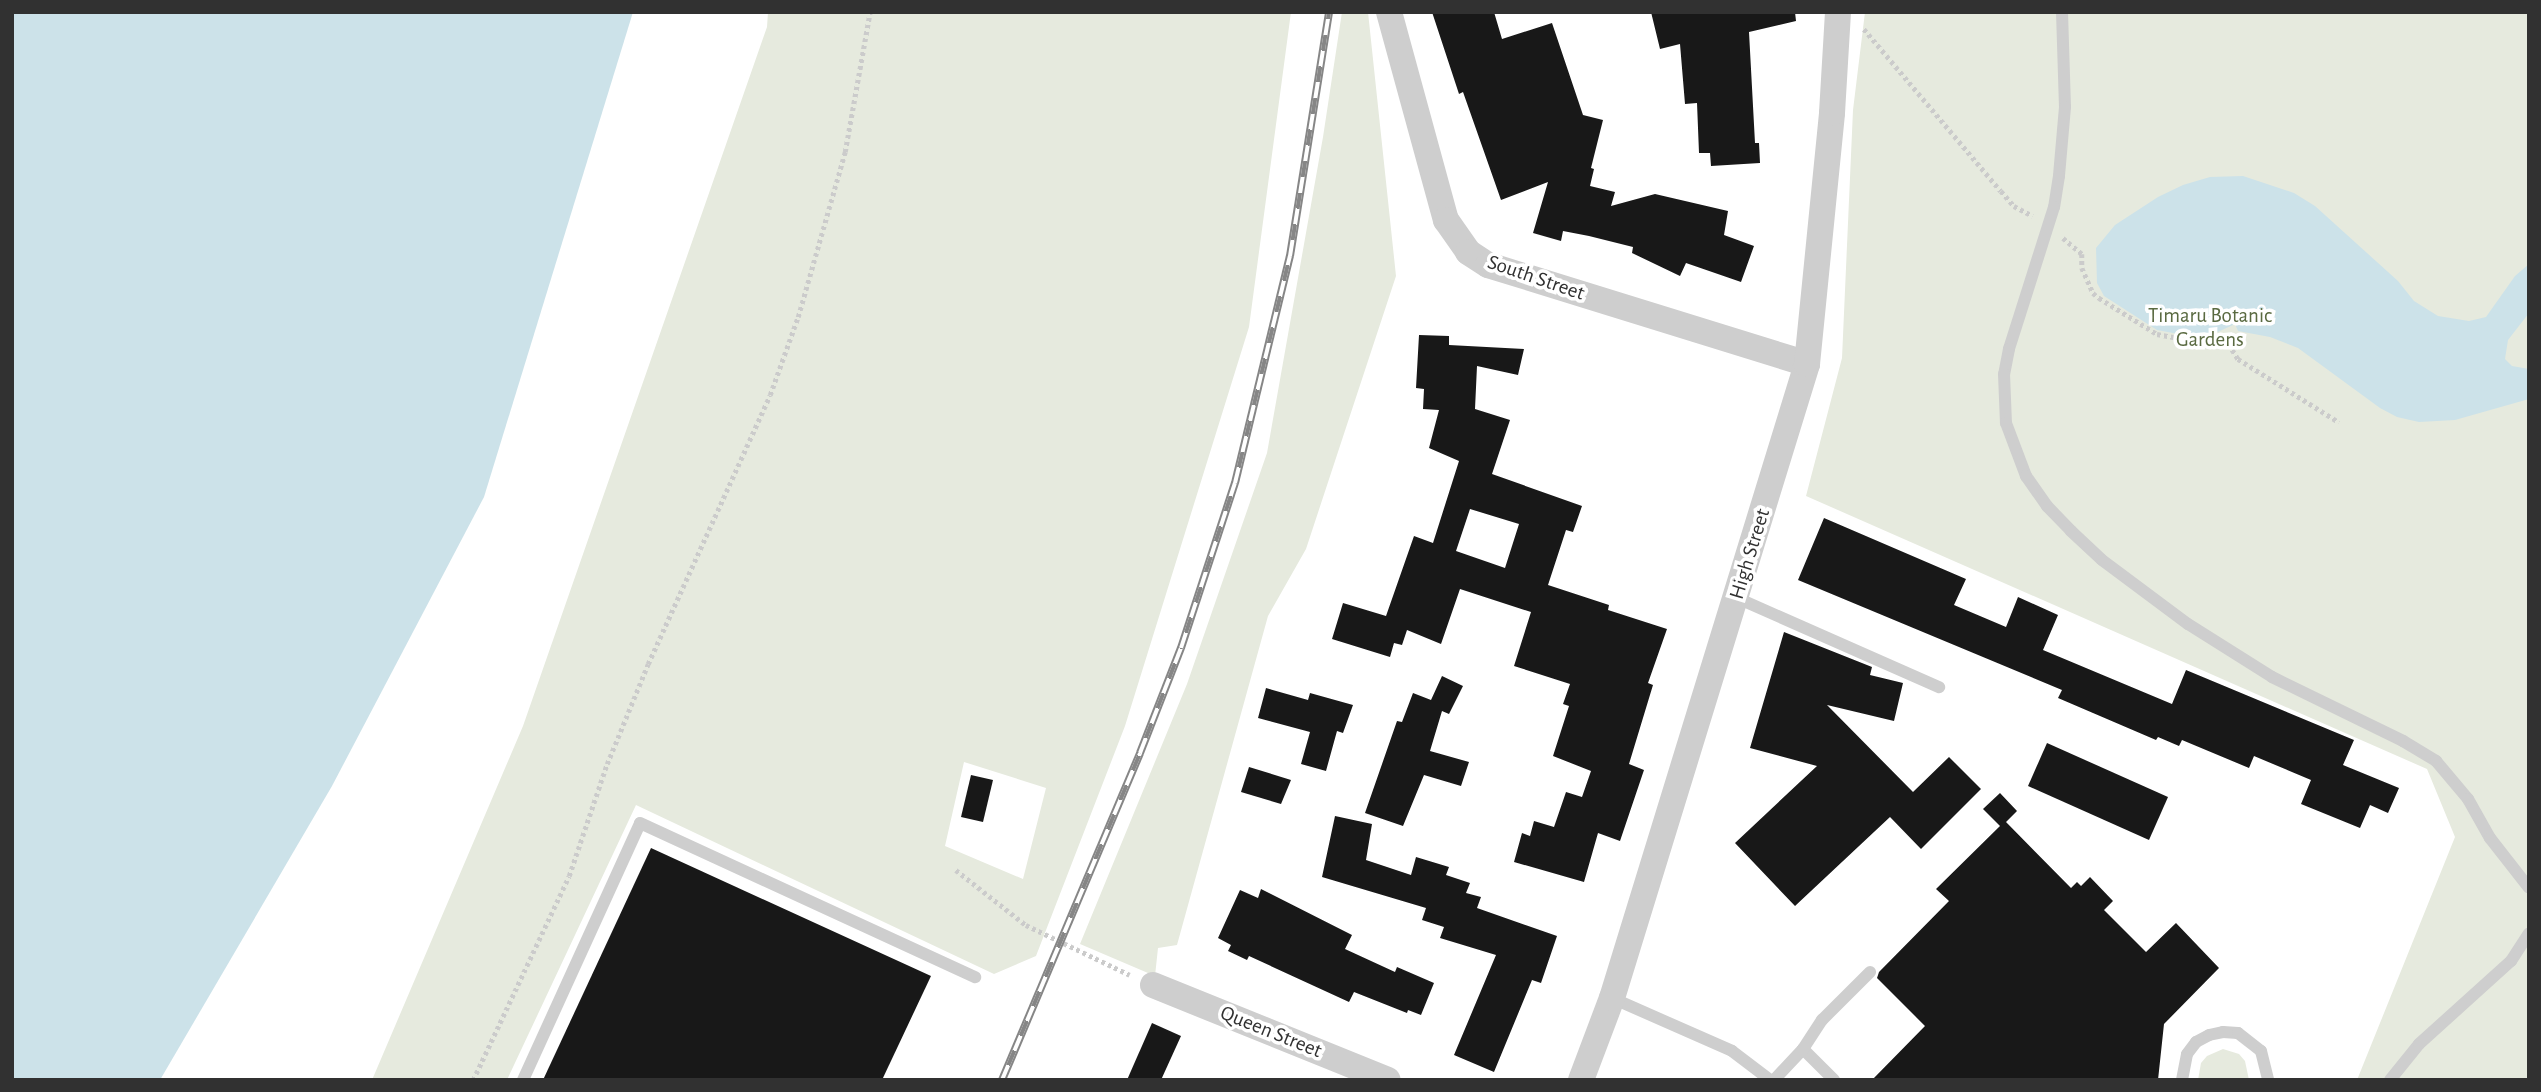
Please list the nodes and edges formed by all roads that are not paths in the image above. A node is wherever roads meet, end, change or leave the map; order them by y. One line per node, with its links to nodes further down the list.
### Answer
1 (1389, 12): 4 (street, South Street)
2 (2062, 12): 7 (lane)
3 (1848, 17): 4 (street, High Street)
4 (1807, 364): 5 (street, High Street)
5 (1737, 598): 6 (lane); 12 (street, High Street)
6 (1939, 687)
7 (2529, 888)
8 (2529, 933): 21 (lane)
9 (1870, 972): 13 (lane)
10 (975, 977): 14 (lane)
11 (1153, 985): 15 (street, Queen Street)
12 (1612, 998): 16 (street, High Street); 17 (lane)
13 (1803, 1049): 17 (lane); 18 (lane)
14 (523, 1080)
15 (1388, 1080)
16 (1581, 1080)
17 (1772, 1080)
18 (1833, 1080)
19 (2182, 1080): 20 (lane)
20 (2268, 1080)
21 (2390, 1080)

